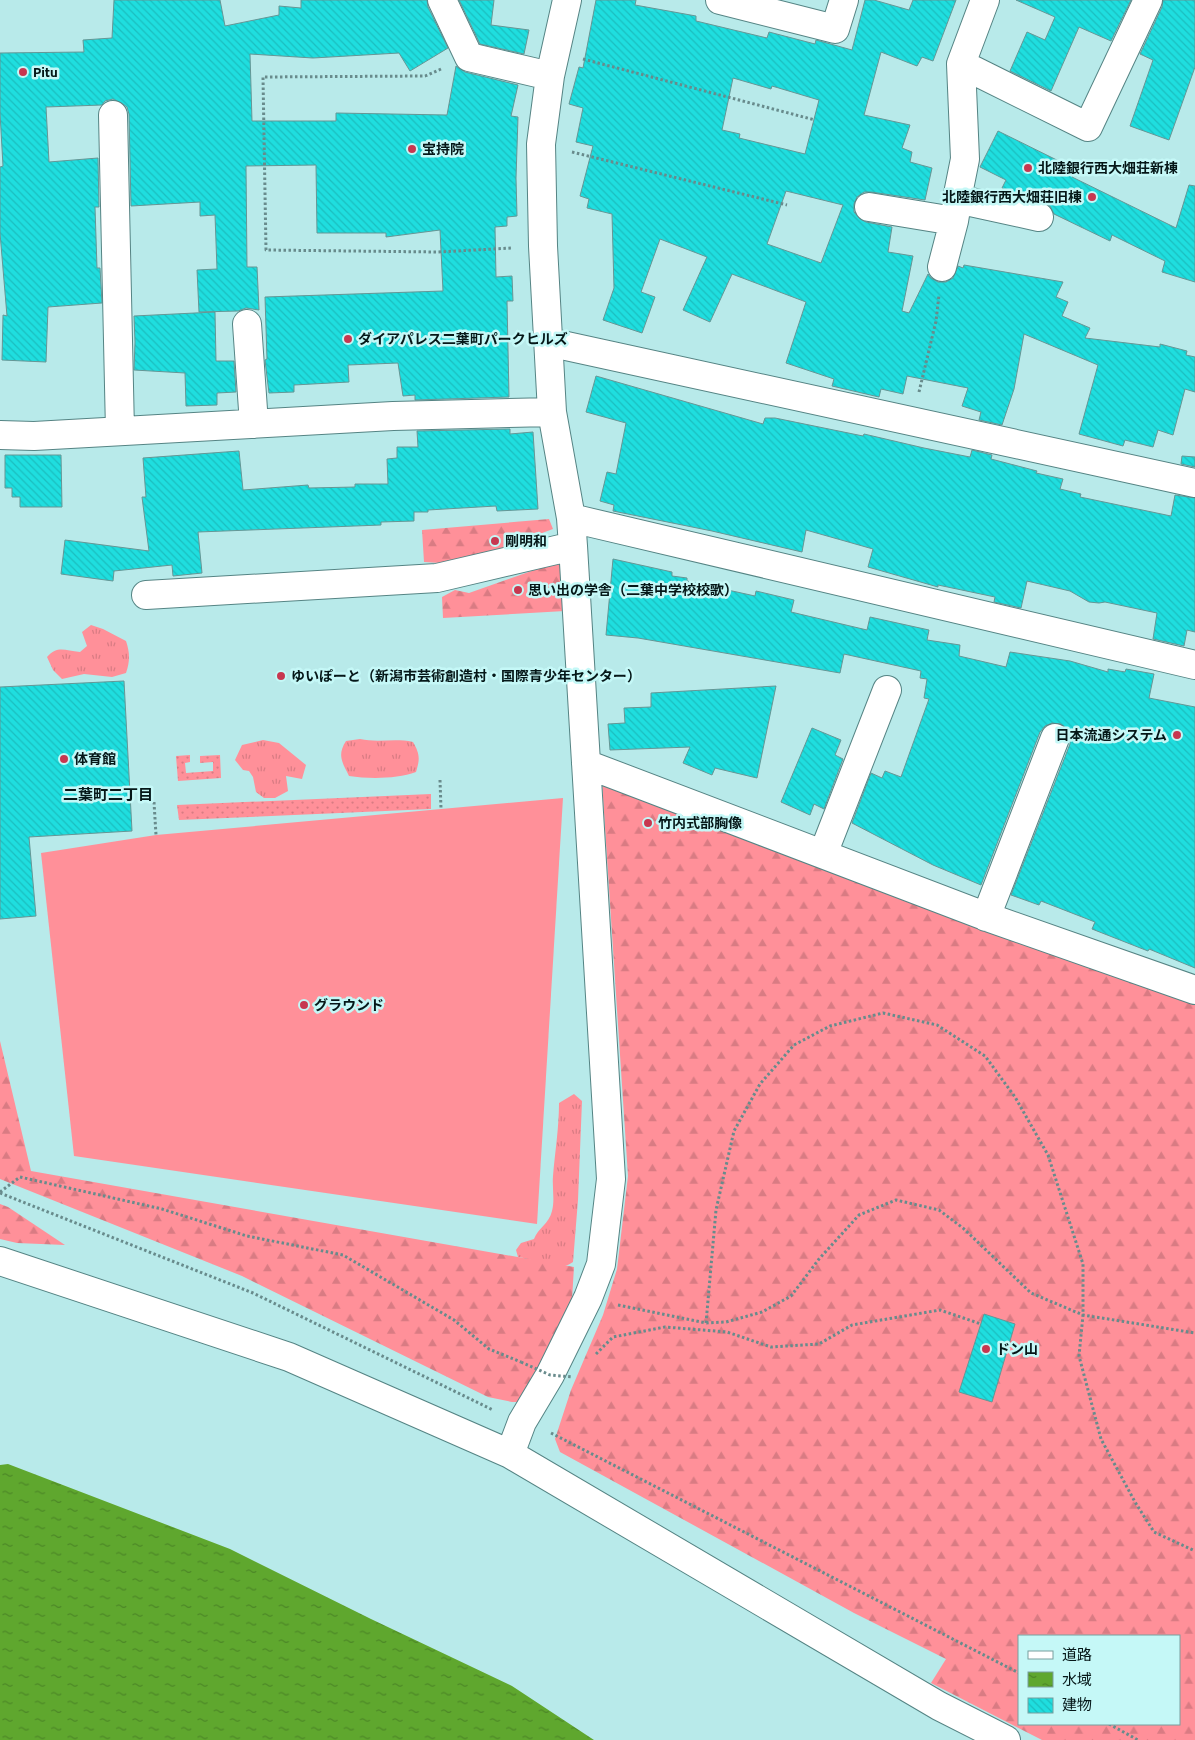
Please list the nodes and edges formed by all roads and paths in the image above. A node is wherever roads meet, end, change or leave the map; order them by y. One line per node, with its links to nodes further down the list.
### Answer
1 (442, 0): 7 (street)
2 (567, 0): 7 (street)
3 (720, 0): 4 (street)
4 (844, 0)
5 (985, 0): 8 (street)
6 (1148, 0): 8 (street)
7 (553, 64): 11 (path); 12 (street)
8 (961, 64): 15 (street)
9 (425, 76): 17 (path)
10 (113, 114): 25 (street)
11 (815, 120)
12 (541, 144): 13 (path); 17 (street)
13 (787, 205)
14 (869, 207): 15 (street)
15 (956, 210): 16 (street); 18 (street)
16 (1039, 217)
17 (543, 246): 21 (street)
18 (942, 267)
19 (936, 321): 23 (path)
20 (247, 324): 24 (street)
21 (548, 342): 22 (street); 23 (street)
22 (552, 412): 24 (street); 28 (street)
23 (912, 421): 27 (street)
24 (254, 424): 25 (street)
25 (120, 432): 26 (street)
26 (0, 435)
27 (1195, 483)
28 (571, 518): 29 (street); 31 (street)
29 (574, 546): 30 (street); 34 (street)
30 (146, 595)
31 (1195, 665)
32 (887, 690): 39 (street)
33 (1055, 738): 40 (street)
34 (586, 764): 39 (street); 44 (street)
35 (440, 780): 37 (path)
36 (154, 802): 38 (path)
37 (441, 809)
38 (156, 835)
39 (823, 854): 40 (street)
40 (986, 917): 41 (street)
41 (1195, 990)
42 (0, 1193): 51 (path, bridge); 52 (path)
43 (0, 1262): 54 (street)
44 (588, 1298): 46 (path); 51 (street)
45 (1083, 1315): 46 (path); 46 (path); 48 (path); 55 (path)
46 (706, 1323)
47 (980, 1324): 49 (path)
48 (1195, 1333)
49 (593, 1357)
50 (580, 1370): 51 (path)
51 (561, 1376): 54 (street)
52 (499, 1413)
53 (551, 1433): 56 (path)
54 (510, 1454): 58 (street)
55 (1195, 1551)
56 (1018, 1672)
57 (1111, 1725): 59 (path)
58 (1006, 1740)
59 (1138, 1740)

